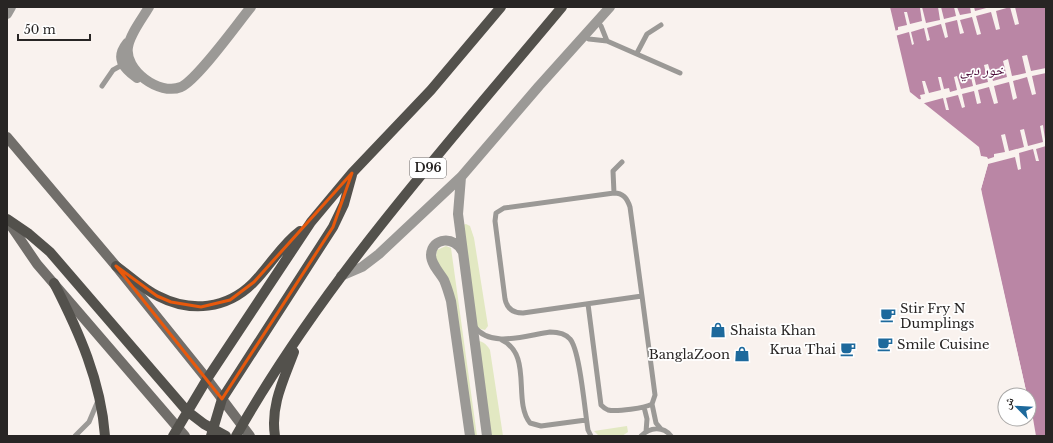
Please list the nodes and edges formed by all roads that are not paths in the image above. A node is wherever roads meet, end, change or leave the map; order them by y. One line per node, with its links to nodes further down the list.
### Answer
1 (11, 7): 7 (street)
2 (150, 7): 10 (street)
3 (251, 7): 16 (street)
4 (501, 7): 20 (main road)
5 (562, 7): 27 (main road, D96)
6 (610, 7): 8 (street)
7 (7, 14)
8 (597, 22): 11 (street); 12 (lane)
9 (661, 26): 13 (lane)
10 (133, 35): 14 (street); 16 (street)
11 (584, 36): 12 (lane); 21 (street)
12 (607, 41): 13 (lane)
13 (637, 54): 15 (lane)
14 (122, 65): 16 (street); 17 (lane)
15 (680, 73)
16 (145, 81)
17 (102, 86)
18 (7, 137): 26 (main road)
19 (622, 162): 22 (lane)
20 (352, 173): 24 (main road); 36 (main road)
21 (460, 177): 25 (street); 27 (street)
22 (614, 193): 29 (lane); 30 (lane)
23 (7, 220): 28 (main road); 39 (main road)
24 (311, 222): 26 (main road); 34 (main road)
25 (463, 253): 31 (street); 53 (street)
26 (116, 266): 34 (main road)
27 (341, 276): 32 (main road, D96)
28 (54, 284): 35 (main road); 43 (main road)
29 (642, 296): 30 (lane); 37 (lane)
30 (588, 304): 38 (lane)
31 (471, 323): 33 (lane); 54 (street)
32 (301, 334): 41 (main road, D96); 52 (main road)
33 (500, 339): 40 (lane); 40 (lane)
34 (207, 379): 36 (main road); 39 (main road)
35 (98, 394): 46 (lane); 47 (main road)
36 (222, 399): 41 (main road); 44 (main road)
37 (652, 404): 38 (lane); 42 (lane)
38 (644, 407): 45 (lane)
39 (187, 411): 43 (main road); 44 (main road)
40 (586, 420): 55 (lane)
41 (242, 426): 50 (main road); 51 (main road)
42 (661, 429): 45 (lane); 56 (lane)
43 (175, 432): 48 (main road)
44 (212, 432): 49 (main road)
45 (642, 435)
46 (75, 436)
47 (105, 436)
48 (185, 436)
49 (226, 436)
50 (236, 436)
51 (250, 436)
52 (275, 436)
53 (470, 436)
54 (487, 436)
55 (591, 436)
56 (672, 436)

